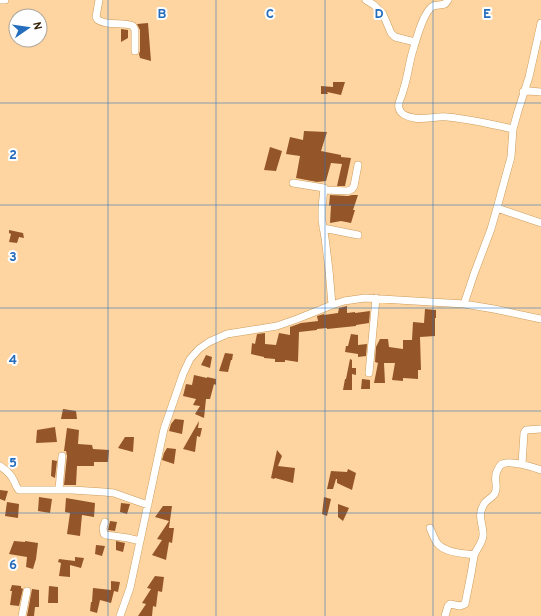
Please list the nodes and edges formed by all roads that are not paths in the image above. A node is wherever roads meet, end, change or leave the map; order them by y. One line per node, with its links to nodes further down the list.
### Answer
1 (0, 0): 2 (street)
2 (5, 0)
3 (99, 0): 8 (street)
4 (366, 0): 7 (street)
5 (448, 0): 7 (street)
6 (541, 23): 9 (street)
7 (415, 42): 12 (street)
8 (135, 51)
9 (538, 52): 10 (street)
10 (523, 92): 11 (street); 12 (street)
11 (541, 92)
12 (513, 129): 16 (street)
13 (358, 164): 15 (street)
14 (293, 183): 15 (street)
15 (324, 190): 18 (street)
16 (497, 208): 17 (street); 21 (street)
17 (541, 223)
18 (323, 228): 19 (street); 22 (street)
19 (358, 235)
20 (376, 298): 21 (street); 22 (street); 24 (street)
21 (464, 304): 23 (street)
22 (332, 305): 31 (street)
23 (541, 319)
24 (369, 374)
25 (541, 429): 27 (street)
26 (62, 456): 30 (street)
27 (522, 464): 29 (street); 35 (street)
28 (0, 466): 30 (street)
29 (541, 470)
30 (59, 490): 31 (street)
31 (148, 505): 34 (street)
32 (105, 522): 34 (street)
33 (430, 528): 35 (street)
34 (140, 541): 38 (street)
35 (474, 554): 39 (street)
36 (27, 592): 37 (street)
37 (22, 616)
38 (120, 616)
39 (445, 616)

